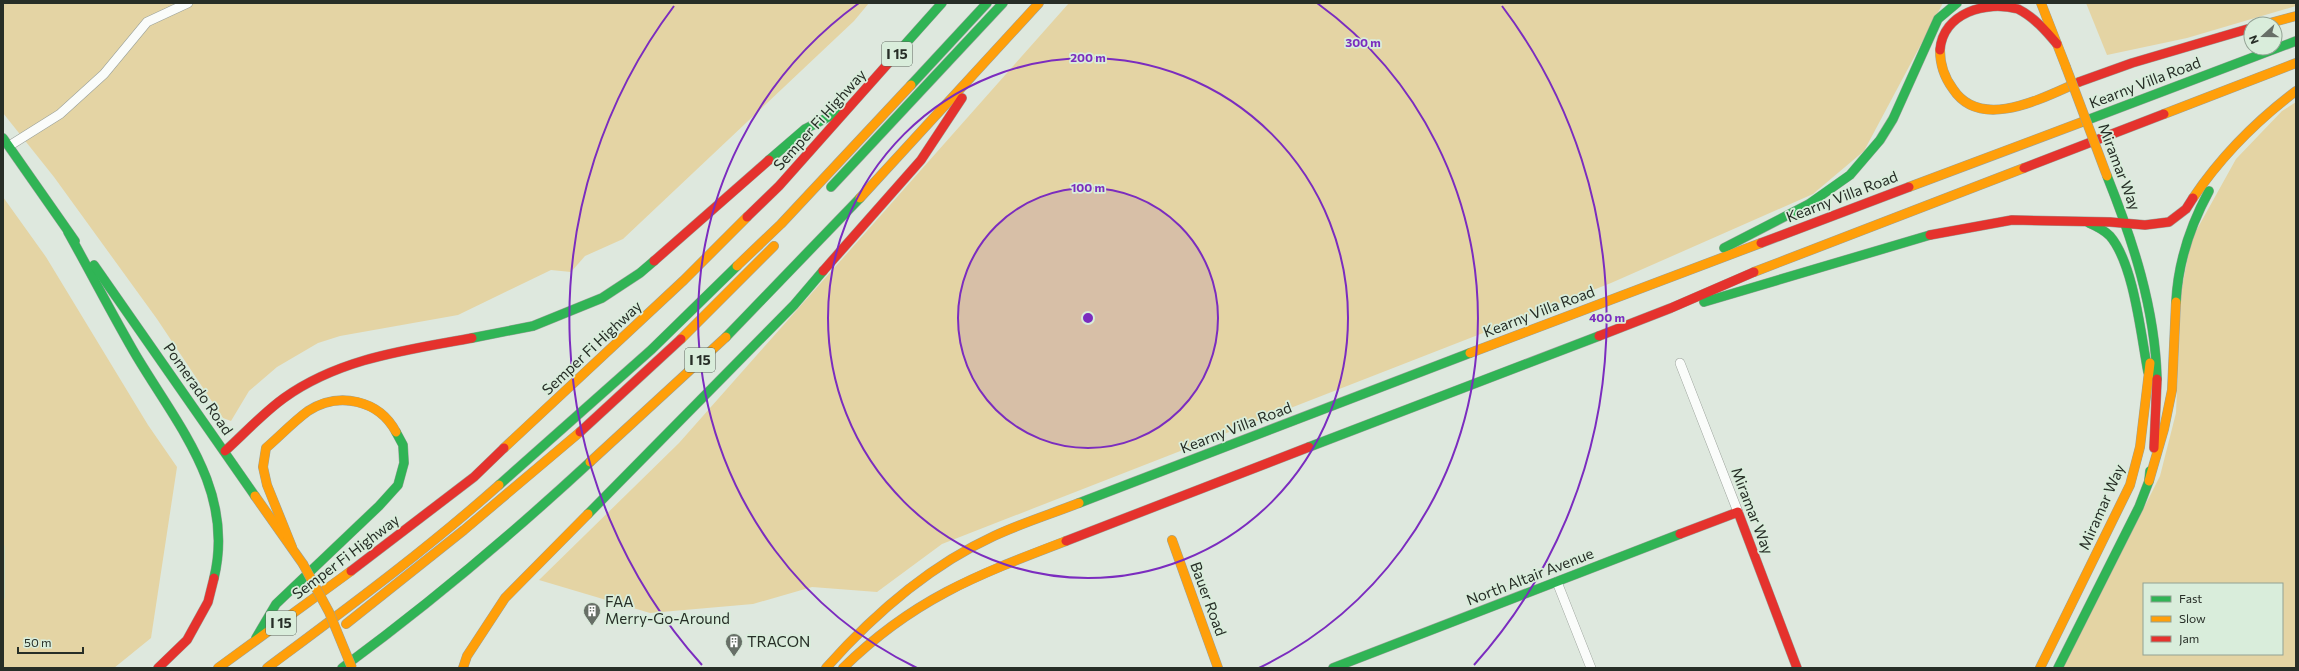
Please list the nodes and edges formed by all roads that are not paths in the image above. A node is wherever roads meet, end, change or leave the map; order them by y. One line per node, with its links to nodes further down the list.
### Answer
1 (188, 3): 21 (street)
2 (942, 3): 18 (main road, Semper Fi Highway / I 15)
3 (987, 3): 43 (main road)
4 (1003, 3): 22 (main road)
5 (1039, 3): 15 (main road, I 15)
6 (1957, 3): 27 (main road)
7 (1982, 3): 9 (main road)
8 (2041, 3): 14 (main road, Miramar Way)
9 (1970, 8): 12 (main road); 14 (main road)
10 (2296, 16): 11 (main road)
11 (2283, 19)
12 (2243, 30)
13 (2296, 41): 27 (main road, Kearny Villa Road)
14 (2057, 44): 24 (main road, Miramar Way, bridge)
15 (987, 59): 38 (main road, I 15); 46 (main road)
16 (2296, 63): 28 (main road)
17 (2296, 91): 20 (main road)
18 (852, 105): 32 (main road); 40 (main road, Semper Fi Highway / I 15)
19 (3, 138): 21 (main road, Pomerado Road)
20 (2236, 144): 24 (main road); 33 (main road)
21 (9, 146): 25 (main road, Pomerado Road)
22 (826, 191)
23 (2084, 222): 24 (main road); 28 (main road); 31 (main road)
24 (2126, 223): 29 (main road, Miramar Way)
25 (68, 232): 32 (main road, Pomerado Road); 41 (main road)
26 (779, 240): 39 (main road)
27 (1716, 260): 47 (main road, Kearny Villa Road)
28 (1671, 308): 48 (main road)
29 (2154, 346): 31 (main road, Miramar Way); 33 (main road, Miramar Way)
30 (1680, 363): 34 (street, Miramar Way)
31 (2148, 372): 53 (main road, Miramar Way)
32 (225, 451): 36 (main road, Pomerado Road)
33 (2149, 481): 54 (main road, Miramar Way)
34 (1738, 512): 37 (main road, North Altair Avenue); 52 (main road, Miramar Way)
35 (1172, 540): 49 (main road, Bauer Road)
36 (292, 547): 40 (main road); 45 (main road, Pomerado Road, bridge)
37 (1557, 582): 50 (main road, North Altair Avenue); 51 (street)
38 (388, 634): 44 (main road, I 15); 45 (main road)
39 (330, 635)
40 (251, 645): 42 (main road, Semper Fi Highway / I 15)
41 (158, 668)
42 (218, 668)
43 (267, 668)
44 (342, 668)
45 (351, 668)
46 (463, 668)
47 (826, 668)
48 (843, 668)
49 (1218, 668)
50 (1332, 668)
51 (1591, 668)
52 (1797, 668)
53 (2040, 668)
54 (2058, 668)

